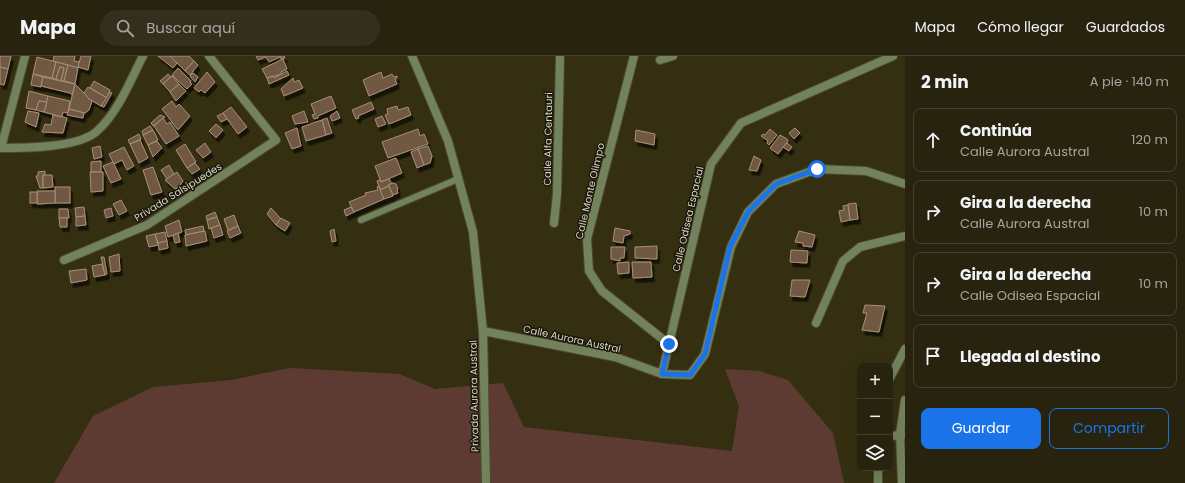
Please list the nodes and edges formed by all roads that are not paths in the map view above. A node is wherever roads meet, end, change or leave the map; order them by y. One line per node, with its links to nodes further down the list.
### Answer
1 (25, 56): 10 (street)
2 (143, 56): 10 (street)
3 (209, 56): 16 (street, Privada Salsipuedes)
4 (412, 56): 11 (street, Privada Aurora Austral)
5 (560, 56): 14 (street, Calle Alfa Centauri)
6 (634, 56): 19 (street, Calle Monte Olimpo)
7 (673, 56): 9 (street)
8 (893, 56): 19 (street, Calle Odisea Espacial)
9 (660, 60)
10 (0, 148)
11 (458, 179): 13 (lane); 18 (street, Privada Aurora Austral)
12 (905, 184): 22 (street, Calle Aurora Austral)
13 (361, 220)
14 (554, 223)
15 (905, 236): 17 (street)
16 (64, 260)
17 (816, 323)
18 (483, 331): 22 (street, Calle Aurora Austral); 27 (street, Privada Aurora Austral)
19 (669, 344): 22 (street, Calle Odisea Espacial)
20 (905, 349): 21 (street)
21 (893, 372)
22 (662, 374)
23 (905, 400): 24 (street)
24 (903, 435): 25 (street); 29 (street)
25 (893, 436)
26 (878, 471): 28 (street)
27 (486, 483)
28 (878, 483)
29 (902, 483)

